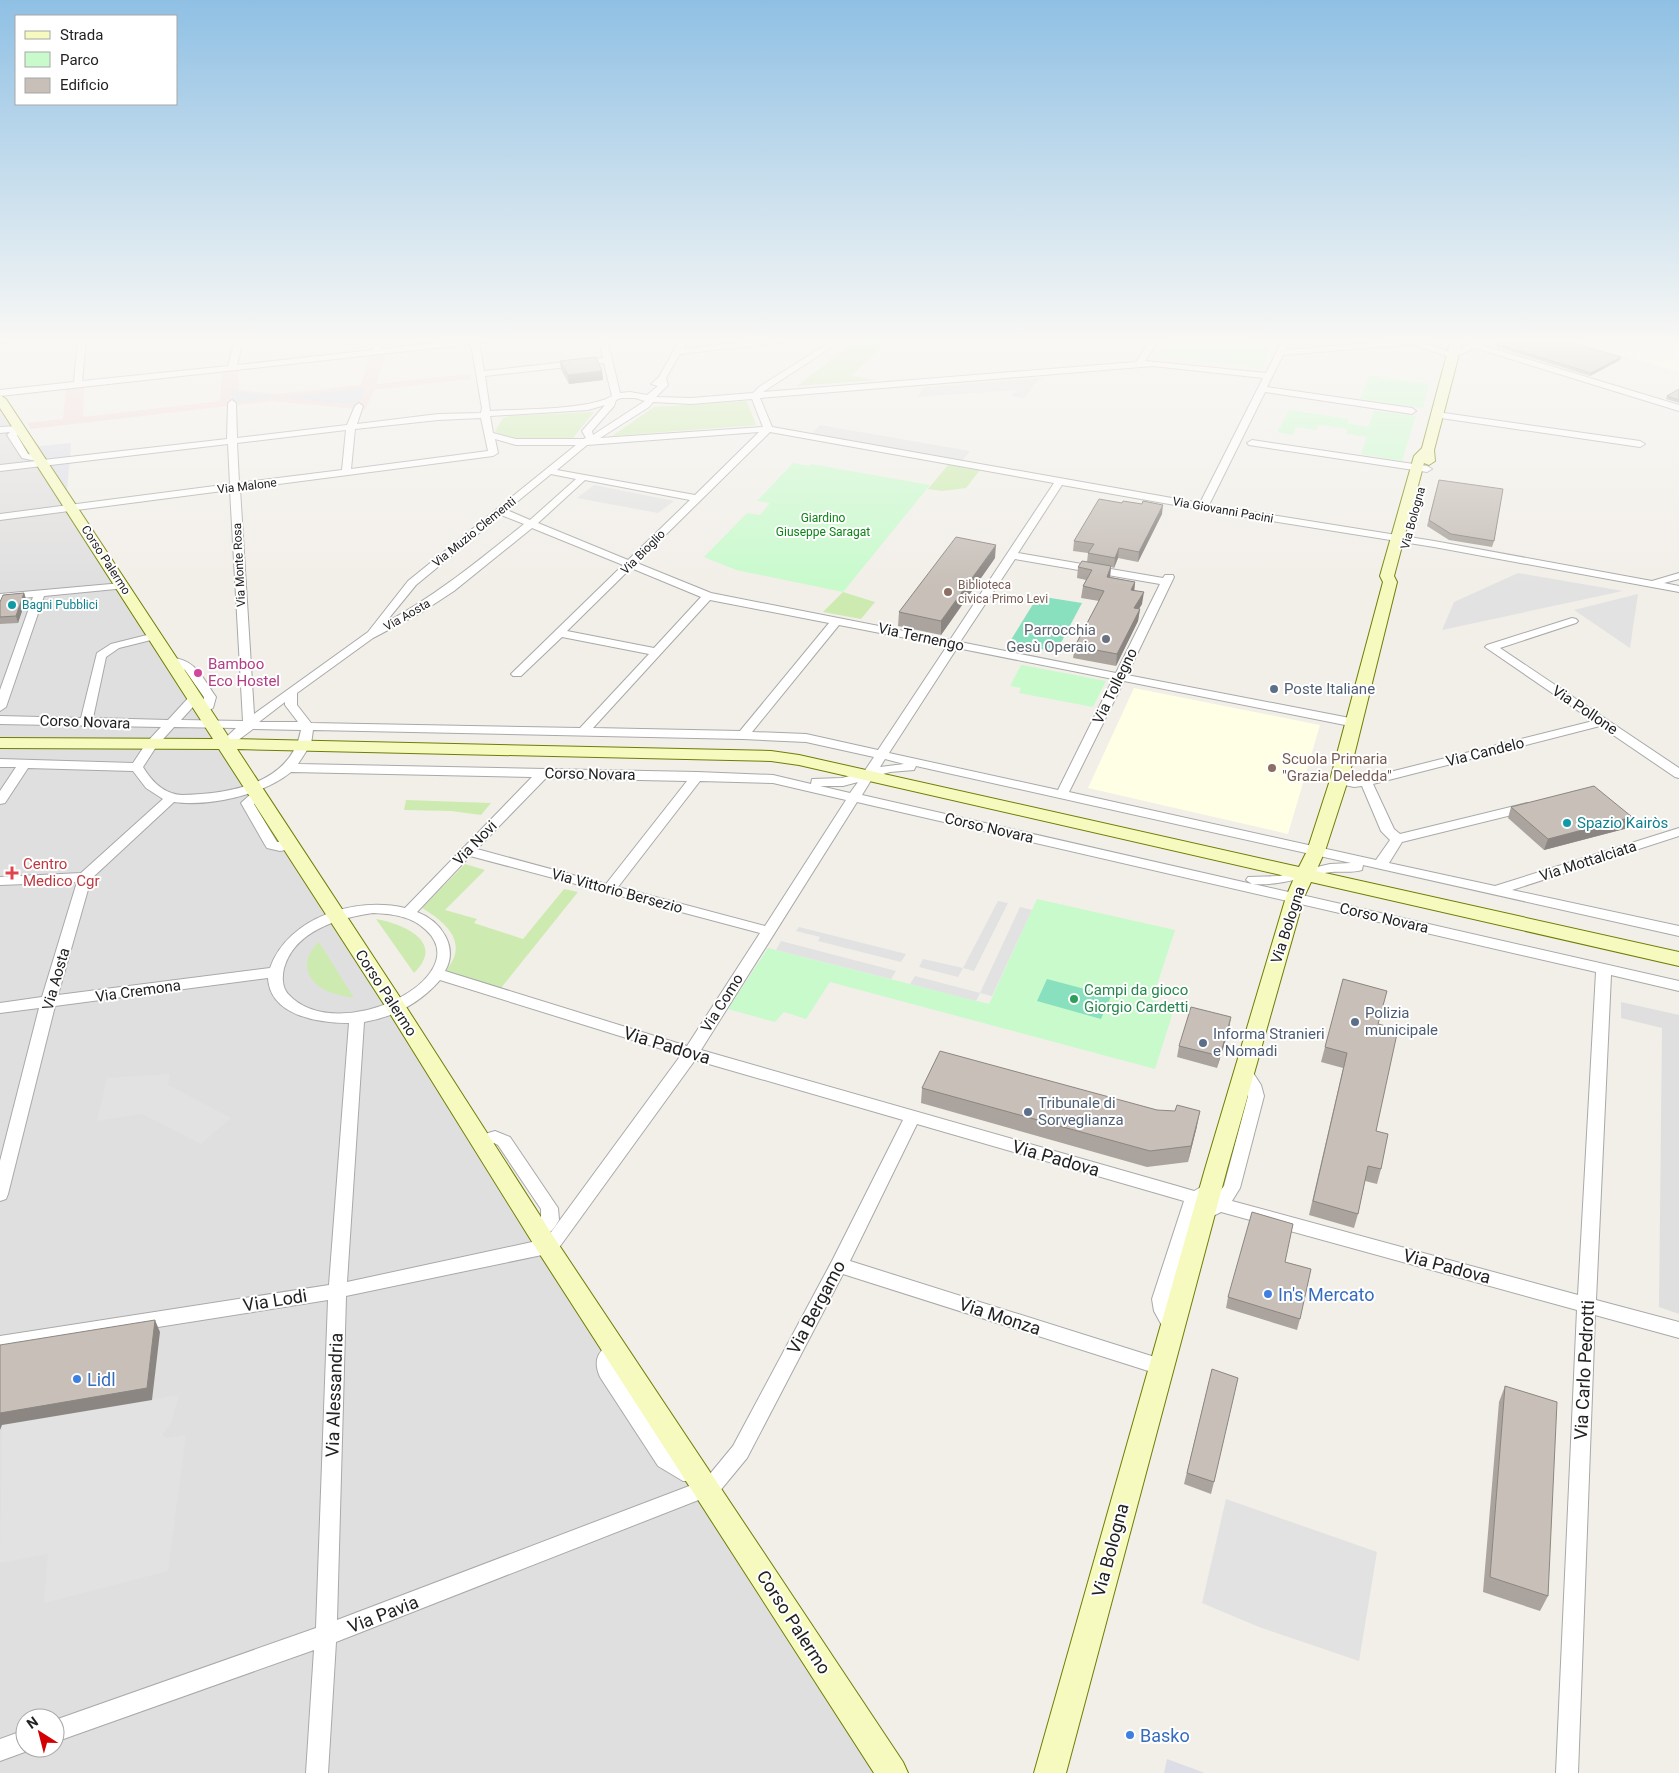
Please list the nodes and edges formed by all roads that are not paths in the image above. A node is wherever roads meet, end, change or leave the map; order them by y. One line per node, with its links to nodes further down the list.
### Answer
1 (14, 422): 13 (main road, Corso Palermo)
2 (232, 422): 18 (street, Via Monte Rosa)
3 (353, 422): 12 (street)
4 (397, 422): 12 (street)
5 (486, 422): 16 (street)
6 (597, 422): 17 (street)
7 (620, 422): 17 (street)
8 (765, 422): 14 (street)
9 (1245, 422): 30 (street)
10 (1435, 422): 23 (main road, Via Bologna)
11 (1489, 422): 20 (street)
12 (351, 427): 18 (street); 25 (street)
13 (18, 428): 15 (street); 21 (main road, Corso Palermo)
14 (768, 429): 17 (street, Via Giovanni Pacini); 27 (street, Via Giovanni Pacini); 29 (street, Via Bioglio)
15 (0, 430)
16 (489, 435): 17 (street, Via Giovanni Pacini); 25 (street, Via Malone)
17 (588, 440): 24 (street, Via Muzio Clementi)
18 (232, 441): 21 (street); 28 (street, Via Monte Rosa)
19 (1252, 442): 23 (street)
20 (1640, 444)
21 (40, 461): 22 (street); 31 (main road, Corso Palermo)
22 (0, 468)
23 (1422, 468): 35 (main road, Via Bologna)
24 (549, 471): 26 (street); 32 (street, Via Muzio Clementi)
25 (346, 473): 28 (street, Via Malone)
26 (583, 477): 29 (street); 34 (street, Via Aosta)
27 (1060, 481): 30 (street, Via Giovanni Pacini); 36 (street, Via Como)
28 (235, 487): 31 (street, Via Malone); 63 (street, Via Monte Rosa)
29 (698, 498): 37 (street, Via Bioglio)
30 (1204, 507): 35 (street, Via Giovanni Pacini)
31 (71, 508): 33 (street, Via Malone); 40 (main road, Corso Palermo)
32 (500, 511): 34 (street, Via Ternengo); 49 (street, Via Muzio Clementi)
33 (0, 517)
34 (531, 524): 37 (street, Via Ternengo); 49 (street, Via Aosta)
35 (1402, 539): 39 (street, Via Giovanni Pacini); 60 (main road, Via Bologna)
36 (1012, 555): 50 (street, Via Como); 53 (street, Via Tollegno)
37 (631, 565): 43 (street, Via Ternengo); 47 (street, Via Bioglio)
38 (1679, 576): 39 (street)
39 (1650, 584): 41 (street, Via Giovanni Pacini)
40 (122, 586): 42 (street); 48 (main road, Corso Palermo)
41 (1679, 588)
42 (40, 593): 44 (street); 56 (street)
43 (708, 596): 45 (street, Via Ternengo); 51 (street)
44 (0, 597)
45 (837, 620): 50 (street, Via Ternengo); 66 (street)
46 (1572, 621): 59 (street, Via Pollone)
47 (560, 633): 51 (street); 52 (street, Via Bioglio)
48 (155, 636): 55 (main road, Corso Palermo); 58 (street)
49 (369, 636): 54 (street, Via Aosta)
50 (953, 644): 53 (street, Via Ternengo); 71 (street, Via Como)
51 (656, 652): 65 (street)
52 (517, 674)
53 (1120, 675): 60 (street, Via Ternengo); 85 (street, Via Tollegno)
54 (291, 692): 63 (street, Via Aosta); 64 (street)
55 (199, 704): 61 (street); 62 (main road, Corso Palermo)
56 (0, 707)
57 (0, 720): 58 (street, Corso Novara)
58 (86, 721): 61 (street, Corso Novara)
59 (1603, 722): 78 (street, Via Pollone); 83 (street, Via Candelo)
60 (1355, 723): 82 (main road, Via Bologna)
61 (170, 725): 62 (street, Corso Novara); 69 (street)
62 (213, 726): 63 (street, Corso Novara); 68 (main road, Corso Palermo)
63 (249, 726): 64 (street, Corso Novara); 68 (street, Via Aosta)
64 (308, 727): 65 (street, Corso Novara); 70 (street)
65 (583, 732): 66 (street, Corso Novara)
66 (743, 735): 71 (street, Corso Novara)
67 (0, 743): 69 (main road, Corso Novara)
68 (225, 744): 69 (main road, Corso Novara); 70 (main road, Corso Novara); 84 (main road, Corso Palermo)
69 (151, 745): 74 (street)
70 (304, 748): 75 (street); 80 (main road, Corso Novara)
71 (881, 755): 76 (street, Corso Novara); 80 (street, Via Como)
72 (0, 763): 73 (street)
73 (25, 764): 74 (street); 88 (street)
74 (137, 766): 87 (street)
75 (288, 768): 77 (street, Corso Novara); 84 (street)
76 (937, 768): 80 (street); 85 (street, Corso Novara)
77 (543, 772): 79 (street, Corso Novara); 93 (street, Via Novi)
78 (1679, 774)
79 (697, 776): 81 (street, Corso Novara); 100 (street)
80 (867, 776): 81 (street); 86 (street, Via Como); 95 (main road, Corso Novara)
81 (773, 779): 86 (street, Corso Novara)
82 (1339, 780): 83 (street); 92 (main road, Via Bologna)
83 (1366, 782): 91 (street)
84 (256, 791): 87 (street); 104 (main road, Corso Palermo)
85 (1061, 796): 92 (street, Corso Novara)
86 (854, 797): 96 (street, Corso Novara); 105 (street, Via Como)
87 (171, 798): 98 (street)
88 (0, 800)
89 (1542, 803): 91 (street)
90 (1679, 832): 101 (street, Via Mottalciata)
91 (1397, 839): 94 (street)
92 (1316, 851): 94 (street, Corso Novara); 95 (main road, Via Bologna)
93 (467, 852): 100 (street, Via Vittorio Bersezio); 103 (street, Via Novi)
94 (1382, 864): 97 (street, Corso Novara)
95 (1305, 873): 96 (street); 97 (street); 102 (main road, Via Bologna); 107 (main road, Corso Novara)
96 (1193, 874): 102 (street, Corso Novara)
97 (1423, 874): 101 (street, Corso Novara)
98 (85, 877): 99 (street); 112 (street, Via Aosta)
99 (0, 882)
100 (609, 889): 105 (street, Via Vittorio Bersezio)
101 (1496, 890): 106 (street, Corso Novara)
102 (1295, 897): 108 (street, Corso Novara); 120 (main road, Via Bologna)
103 (408, 913): 104 (street); 110 (street)
104 (337, 916): 109 (street); 113 (main road, Corso Palermo)
105 (768, 931): 116 (street, Via Como)
106 (1679, 931)
107 (1679, 959)
108 (1604, 968): 111 (street, Corso Novara); 124 (street, Via Carlo Pedrotti)
109 (276, 972): 112 (street, Via Cremona); 115 (street)
110 (437, 974): 113 (street); 116 (street, Via Padova)
111 (1679, 986)
112 (48, 1003): 114 (street, Via Cremona); 118 (street, Via Aosta)
113 (396, 1007): 115 (street); 121 (main road, Corso Palermo)
114 (0, 1008)
115 (357, 1018): 123 (street, Via Alessandria)
116 (691, 1053): 117 (street, Via Padova); 121 (street, Via Como)
117 (913, 1117): 120 (street, Via Padova); 122 (street, Via Bergamo)
118 (4, 1169): 119 (street, Via Aosta)
119 (0, 1194)
120 (1207, 1201): 124 (street, Via Padova); 127 (main road, Via Bologna)
121 (543, 1239): 123 (street, Via Lodi); 128 (main road, Corso Palermo)
122 (839, 1266): 127 (street, Via Monza); 128 (street, Via Bergamo)
123 (337, 1291): 126 (street, Via Lodi); 129 (street, Via Alessandria)
124 (1587, 1304): 125 (street, Via Padova); 136 (street, Via Carlo Pedrotti)
125 (1679, 1330)
126 (0, 1344)
127 (1161, 1367): 135 (main road, Via Bologna)
128 (702, 1480): 129 (street, Via Pavia); 134 (main road, Corso Palermo)
129 (326, 1636): 130 (street, Via Pavia); 133 (street, Via Alessandria)
130 (65, 1727)
131 (15, 1745): 132 (street)
132 (0, 1750)
133 (317, 1773)
134 (892, 1773)
135 (1050, 1773)
136 (1567, 1773)

